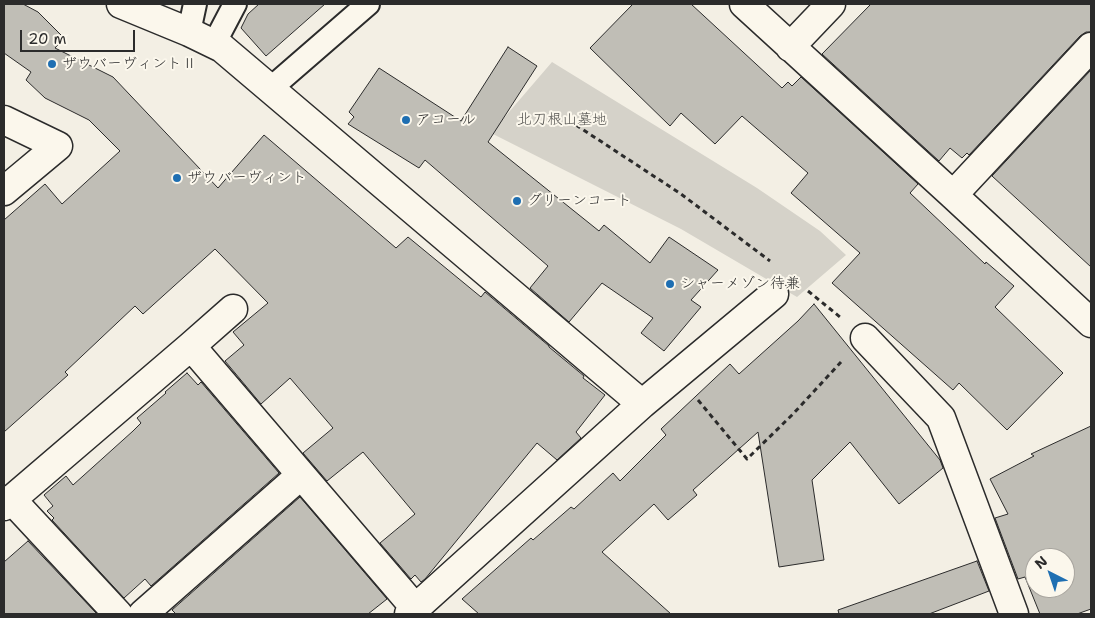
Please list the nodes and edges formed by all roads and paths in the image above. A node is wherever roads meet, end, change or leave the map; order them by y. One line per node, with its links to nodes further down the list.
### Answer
1 (121, 4): 7 (street)
2 (195, 4): 7 (lane)
3 (235, 4): 8 (lane)
4 (368, 4): 11 (lane)
5 (744, 4): 9 (street)
6 (831, 4): 9 (street)
7 (189, 32): 8 (street)
8 (214, 44): 11 (street)
9 (790, 47): 15 (street)
10 (1091, 47): 15 (street)
11 (270, 89): 24 (street)
12 (4, 120): 14 (street)
13 (576, 125): 16 (path)
14 (4, 191)
15 (953, 195): 20 (street)
16 (772, 262)
17 (802, 286): 21 (path)
18 (774, 294): 23 (street)
19 (233, 309): 22 (street)
20 (1091, 323)
21 (865, 338): 23 (path); 30 (street)
22 (191, 346): 25 (street); 26 (street)
23 (677, 375): 24 (street)
24 (642, 404): 27 (street)
25 (301, 475): 27 (street); 29 (street)
26 (7, 502): 28 (street)
27 (412, 612)
28 (118, 614)
29 (143, 614)
30 (1014, 614)

